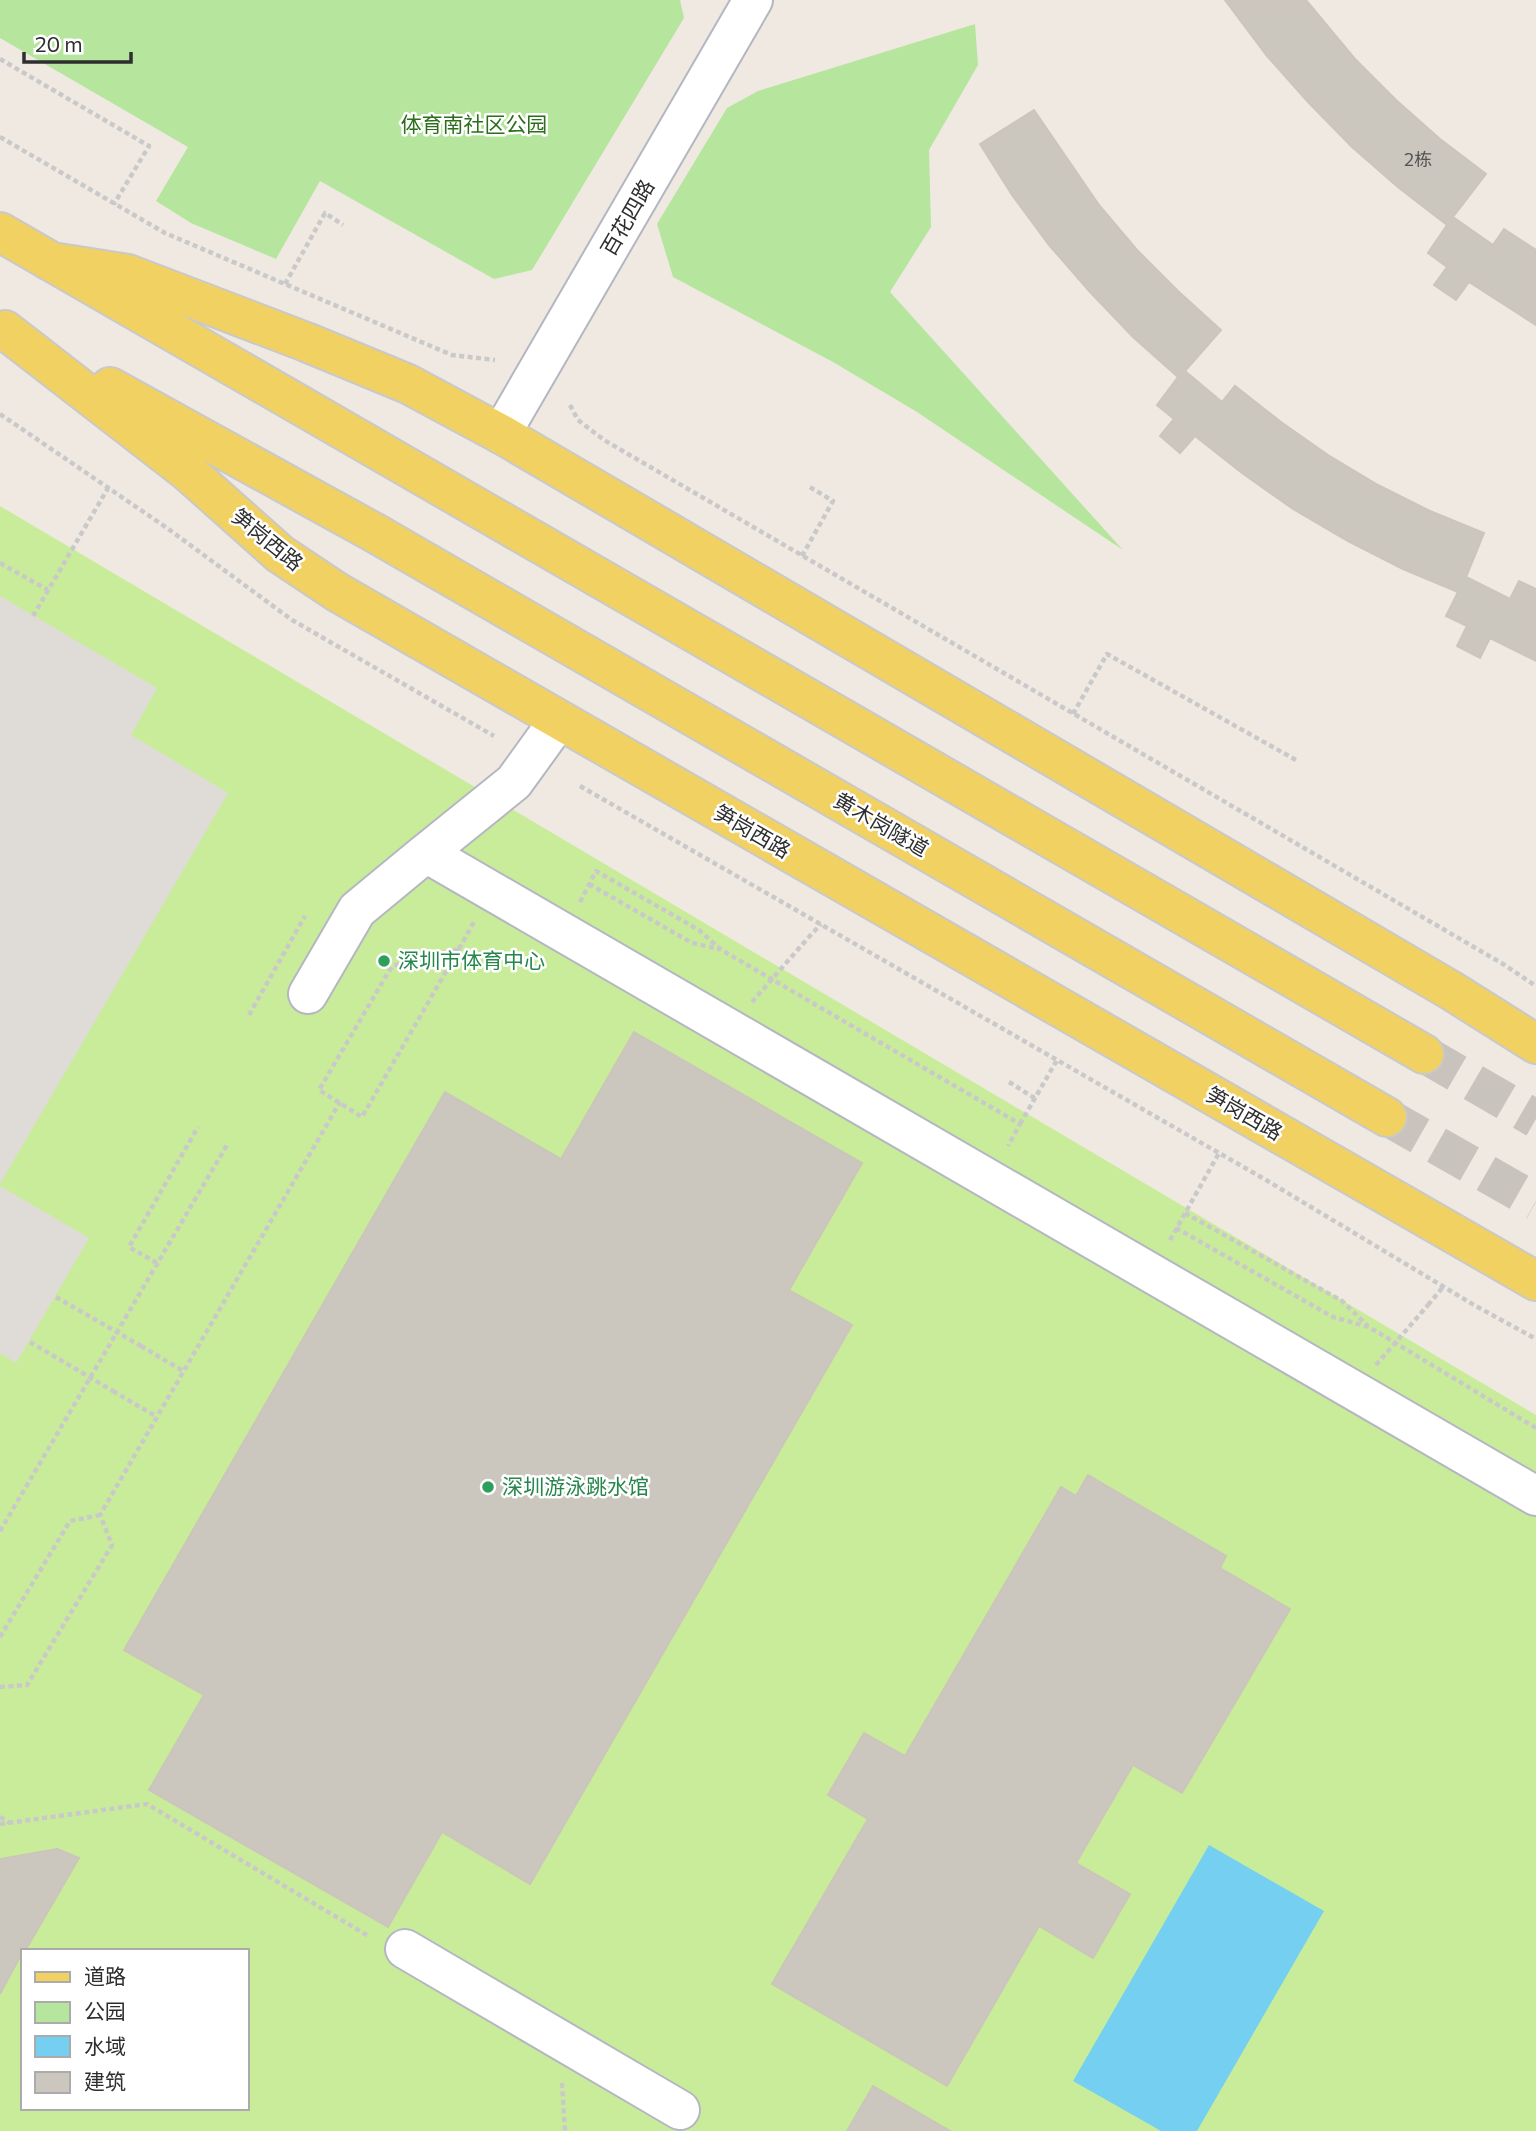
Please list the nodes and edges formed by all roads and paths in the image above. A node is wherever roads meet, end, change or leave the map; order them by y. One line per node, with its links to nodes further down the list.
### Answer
1 (753, 0): 13 (street, 百花四路)
2 (0, 59): 4 (path)
3 (0, 137): 4 (path)
4 (114, 204): 8 (path)
5 (343, 225): 8 (path)
6 (0, 232): 7 (main road)
7 (52, 262): 13 (main road); 37 (main road)
8 (285, 284): 10 (path)
9 (3, 328): 16 (main road, 笋岗西路); 22 (main road, 笋岗西路)
10 (495, 360)
11 (570, 405): 17 (path)
12 (0, 414): 15 (path)
13 (502, 434): 36 (main road)
14 (808, 486): 17 (path)
15 (108, 488): 19 (path); 23 (path)
16 (374, 533): 42 (main road, 黄木岗隧道)
17 (802, 556): 21 (path)
18 (0, 563): 19 (path)
19 (48, 590): 20 (path)
20 (33, 616)
21 (1073, 714): 24 (path); 32 (path)
22 (558, 721): 26 (street); 50 (main road, 笋岗西路)
23 (494, 736)
24 (1296, 760)
25 (580, 786): 30 (path)
26 (426, 853): 33 (street); 60 (street)
27 (596, 871): 31 (path)
28 (589, 884): 31 (path)
29 (305, 916): 35 (path)
30 (821, 924): 34 (path, bridge); 38 (path)
31 (720, 949): 43 (path)
32 (1536, 986)
33 (309, 994)
34 (752, 1002)
35 (249, 1015)
36 (1536, 1044)
37 (1424, 1054)
38 (1057, 1060): 40 (path); 47 (path)
39 (1009, 1082): 40 (path)
40 (1036, 1099): 43 (path)
41 (340, 1102): 41 (path); 57 (path)
42 (1388, 1117)
43 (1020, 1124): 46 (path)
44 (198, 1127): 49 (path)
45 (227, 1145): 49 (path)
46 (1005, 1153)
47 (1219, 1153): 48 (path); 51 (path)
48 (1185, 1213): 53 (path); 53 (path)
49 (157, 1263): 62 (path)
50 (1536, 1281)
51 (1443, 1287): 54 (path); 56 (path, bridge)
52 (56, 1297): 57 (path, bridge)
53 (1369, 1327): 59 (path)
54 (1536, 1339)
55 (30, 1342): 58 (path, bridge)
56 (1376, 1365)
57 (183, 1371): 58 (path)
58 (157, 1417): 61 (path)
59 (1536, 1428)
60 (1536, 1496)
61 (100, 1515): 63 (path); 64 (path)
62 (0, 1531)
63 (0, 1637)
64 (0, 1687)
65 (0, 1817): 67 (path)
66 (0, 1824): 67 (path)
67 (11, 1824): 68 (path)
68 (388, 1943): 70 (street)
69 (561, 2077): 71 (path)
70 (680, 2110)
71 (565, 2131)

